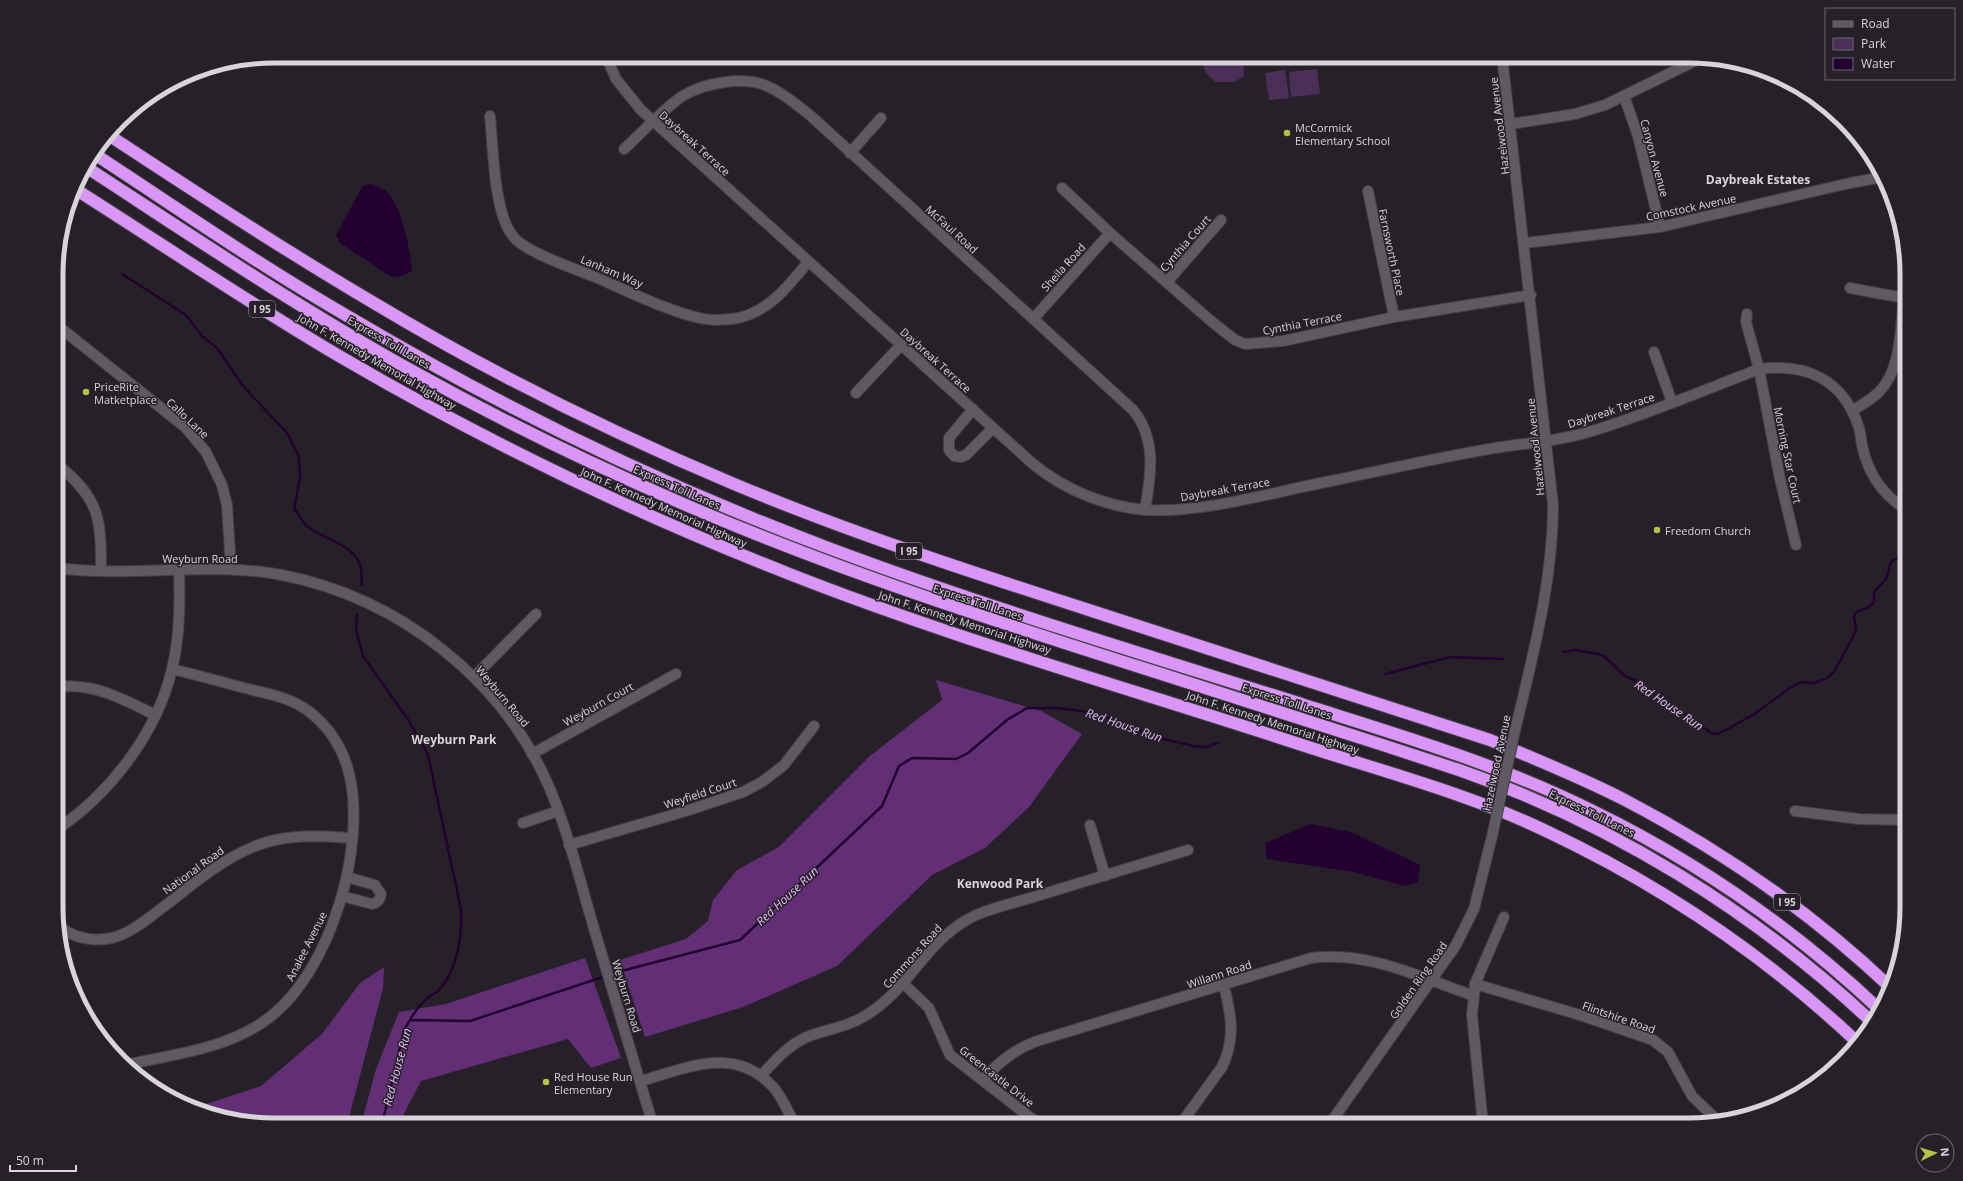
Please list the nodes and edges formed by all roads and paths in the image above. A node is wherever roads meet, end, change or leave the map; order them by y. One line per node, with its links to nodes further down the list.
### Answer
1 (609, 63): 7 (street, Daybreak Terrace)
2 (1503, 63): 8 (street, Hazelwood Avenue)
3 (1691, 63): 4 (street)
4 (1624, 96): 8 (street); 19 (street, Canyon Avenue)
5 (490, 116): 22 (street, Lanham Way)
6 (881, 118): 11 (street)
7 (654, 122): 10 (street, McFaul Road); 11 (street, McFaul Road); 22 (street, Daybreak Terrace)
8 (1511, 124): 21 (street, Hazelwood Avenue)
9 (113, 138): 73 (highway, I 95)
10 (624, 149)
11 (850, 153): 29 (street, McFaul Road)
12 (99, 157): 78 (highway, Express Toll Lanes)
13 (90, 170): 79 (highway, Express Toll Lanes)
14 (1877, 178): 19 (street, Comstock Avenue)
15 (1062, 188): 20 (street, Cynthia Terrace)
16 (1368, 191): 28 (street, Farnsworth Place)
17 (80, 192): 80 (highway, John F. Kennedy Memorial Highway / I 95)
18 (1222, 220): 23 (street, Cynthia Court)
19 (1660, 227): 21 (street, Comstock Avenue)
20 (1110, 233): 23 (street, Cynthia Terrace); 29 (street, Sheila Road)
21 (1525, 243): 26 (street, Hazelwood Avenue)
22 (808, 262): 32 (street, Daybreak Terrace)
23 (1168, 282): 28 (street, Cynthia Terrace)
24 (1850, 288): 25 (street)
25 (1900, 294)
26 (1531, 295): 28 (street, Cynthia Terrace); 40 (street, Hazelwood Avenue)
27 (1748, 314): 34 (street, Morning Star Court)
28 (1394, 317)
29 (1034, 318): 43 (street, McFaul Road)
30 (63, 330): 47 (street, Callo Lane)
31 (1900, 335): 38 (street)
32 (901, 345): 35 (street); 37 (street, Daybreak Terrace)
33 (1654, 352): 36 (street)
34 (1759, 369): 36 (street, Daybreak Terrace); 38 (street, Daybreak Terrace); 44 (street, Morning Star Court)
35 (856, 393)
36 (1672, 402): 40 (street, Daybreak Terrace)
37 (973, 409): 39 (street, Daybreak Terrace); 39 (street)
38 (1852, 411): 42 (street, Daybreak Terrace)
39 (993, 428): 43 (street, Daybreak Terrace)
40 (1547, 442): 43 (street, Daybreak Terrace); 63 (street, Hazelwood Avenue, bridge)
41 (63, 470): 48 (street)
42 (1900, 506)
43 (1145, 510)
44 (1796, 545)
45 (63, 568): 48 (street, Weyburn Road)
46 (179, 569): 47 (street, Weyburn Road); 48 (street, Weyburn Road); 50 (street)
47 (231, 569): 52 (street, Weyburn Road)
48 (101, 571)
49 (536, 614): 52 (street)
50 (172, 669): 54 (street); 64 (street, Analee Avenue)
51 (676, 674): 56 (street, Weyburn Court)
52 (474, 677): 56 (street, Weyburn Road)
53 (63, 687): 54 (street)
54 (155, 715): 61 (street)
55 (814, 726): 65 (street, Weyfield Court)
56 (532, 754): 57 (street, Weyburn Road)
57 (558, 811): 60 (street); 65 (street, Weyburn Road)
58 (1795, 811): 59 (street)
59 (1900, 820)
60 (523, 823)
61 (63, 825)
62 (1090, 825): 67 (street)
63 (1493, 832): 72 (street, Golden Ring Road)
64 (352, 838): 68 (street, Analee Avenue); 71 (street, National Road)
65 (569, 845): 84 (street, Weyburn Road)
66 (1188, 850): 67 (street, Commons Road)
67 (1105, 876): 74 (street, Commons Road)
68 (347, 877): 69 (street, Analee Avenue); 69 (street)
69 (342, 896): 81 (street, Analee Avenue)
70 (1504, 917): 75 (street)
71 (64, 931)
72 (1432, 982): 76 (street, Willann Road); 77 (street, Willann Road); 90 (street, Golden Ring Road)
73 (1886, 983)
74 (904, 984): 82 (street, Commons Road); 83 (street, Greencastle Drive)
75 (1475, 984): 77 (street); 85 (street, Flintshire Road)
76 (1224, 986): 83 (street, Willann Road); 89 (street)
77 (1474, 996): 91 (street)
78 (1875, 1006)
79 (1867, 1019)
80 (1854, 1038)
81 (132, 1063)
82 (762, 1076): 84 (street); 87 (street)
83 (983, 1079): 88 (street, Greencastle Drive)
84 (641, 1081): 86 (street, Weyburn Road)
85 (1713, 1117)
86 (651, 1118)
87 (792, 1118)
88 (1031, 1118)
89 (1185, 1118)
90 (1334, 1118)
91 (1482, 1118)

